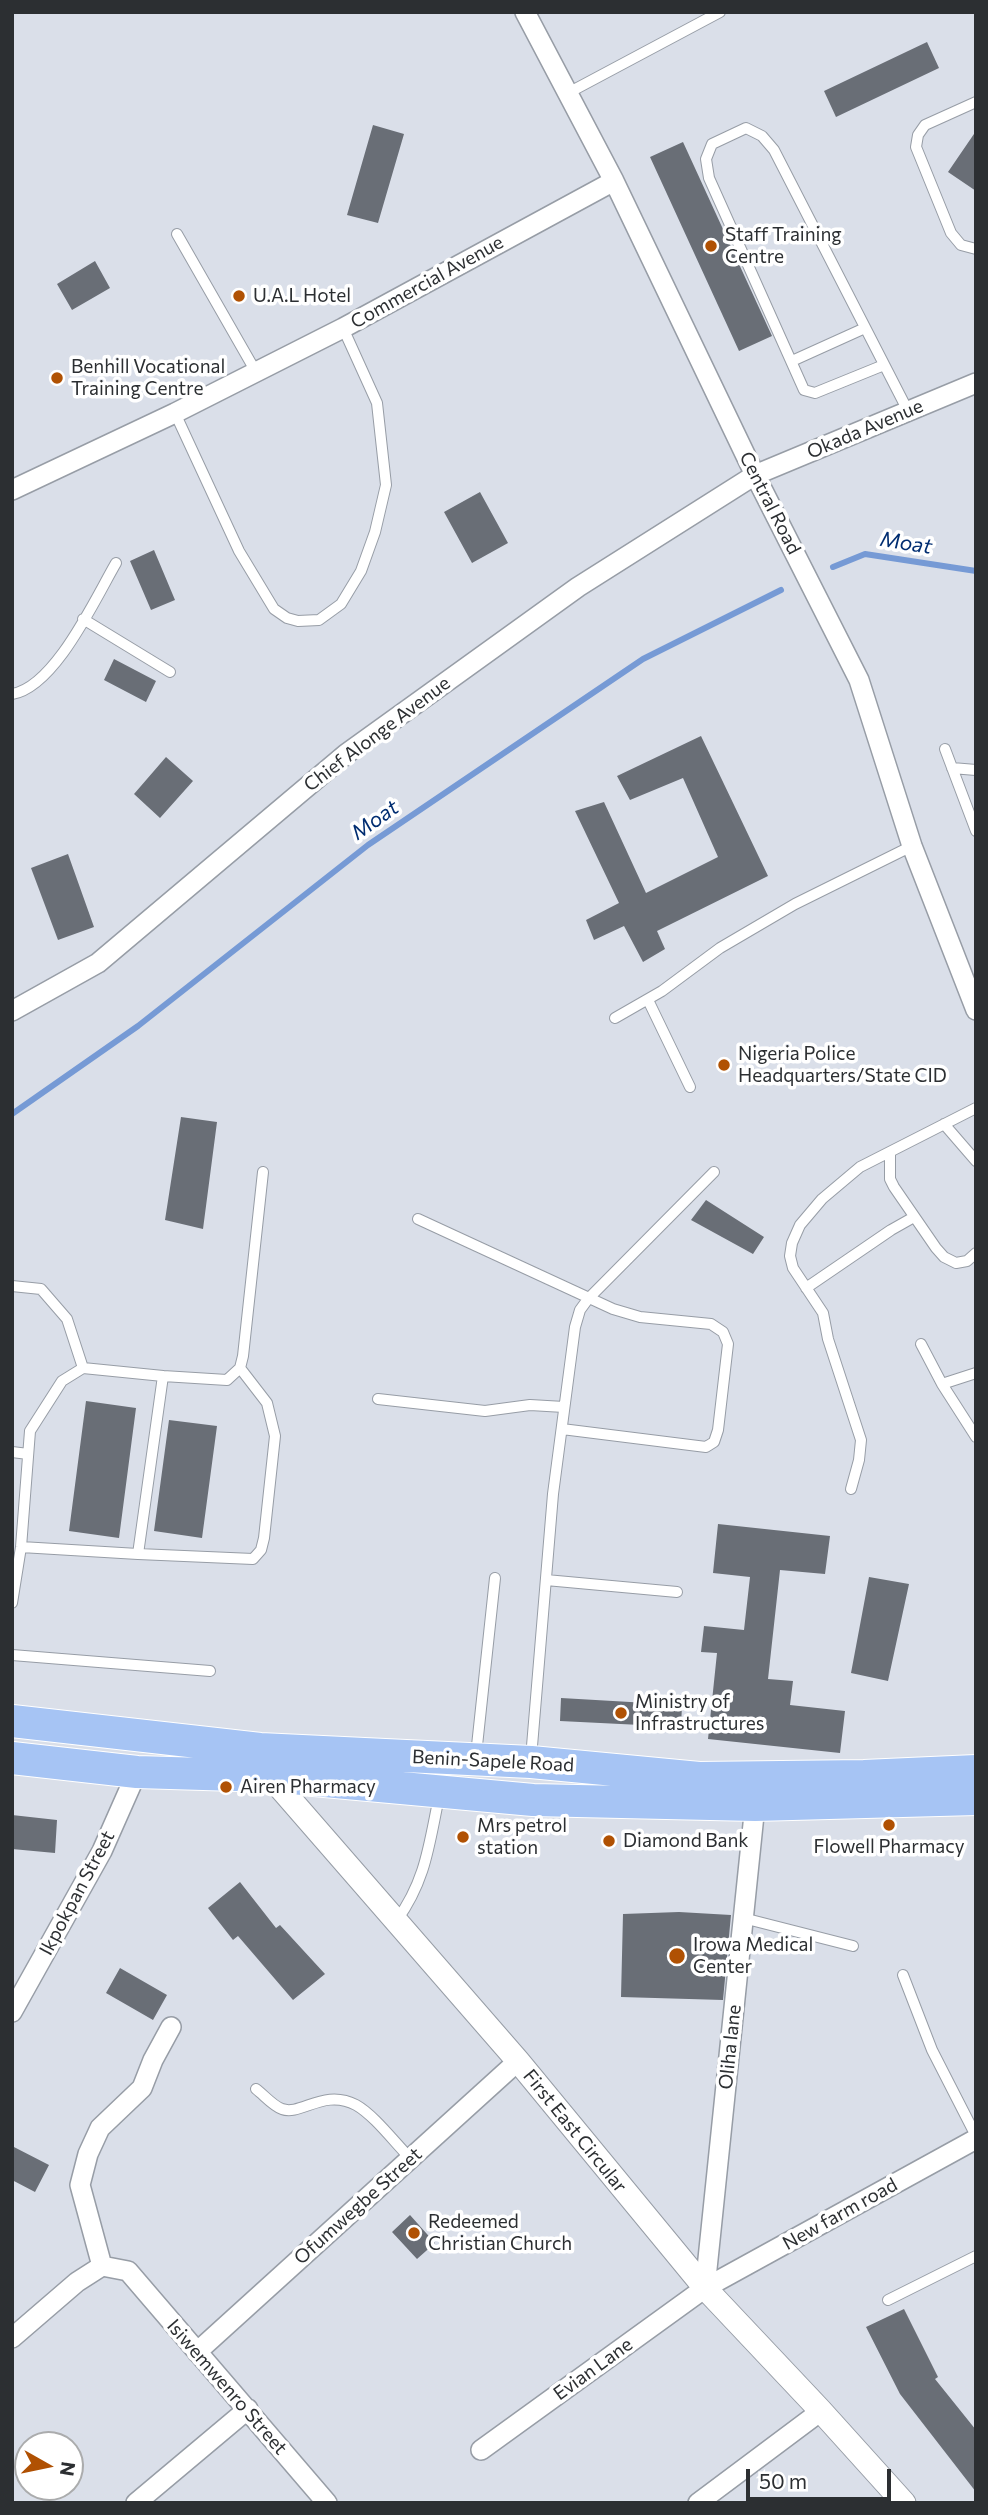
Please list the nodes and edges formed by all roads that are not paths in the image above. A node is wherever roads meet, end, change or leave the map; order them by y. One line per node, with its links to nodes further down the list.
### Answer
1 (525, 12): 3 (street, Central Road)
2 (720, 12): 3 (lane)
3 (568, 93): 5 (street, Central Road)
4 (976, 102): 7 (lane)
5 (614, 181): 8 (street, Commercial Avenue); 16 (street, Central Road)
6 (177, 234): 12 (lane)
7 (976, 248)
8 (343, 328): 12 (street, Commercial Avenue); 15 (lane)
9 (865, 328): 10 (lane); 10 (lane); 11 (lane)
10 (792, 360): 11 (lane)
11 (884, 365): 14 (lane)
12 (256, 372): 15 (street, Commercial Avenue)
13 (976, 383): 14 (street, Okada Avenue)
14 (908, 411): 16 (street, Okada Avenue)
15 (175, 413): 17 (street, Commercial Avenue)
16 (755, 475): 26 (street, Central Road); 29 (street, Chief Alonge Avenue)
17 (12, 491)
18 (116, 563): 19 (lane)
19 (83, 619): 20 (lane); 21 (lane)
20 (170, 672)
21 (12, 694)
22 (945, 749): 23 (lane)
23 (952, 768): 24 (lane); 25 (lane)
24 (976, 770)
25 (976, 831)
26 (912, 846): 27 (lane); 28 (street, Central Road)
27 (648, 1000): 30 (lane); 31 (lane)
28 (976, 1010)
29 (12, 1011)
30 (615, 1018)
31 (690, 1087)
32 (976, 1108): 33 (lane)
33 (944, 1124): 34 (lane); 35 (lane)
34 (890, 1152): 38 (lane); 42 (lane)
35 (976, 1161)
36 (263, 1172): 46 (lane)
37 (714, 1172): 43 (lane)
38 (914, 1217): 40 (lane); 42 (lane)
39 (418, 1219): 43 (lane)
40 (976, 1253)
41 (12, 1286): 45 (lane)
42 (806, 1288): 56 (lane)
43 (588, 1299): 51 (lane); 52 (lane)
44 (920, 1344): 49 (lane)
45 (83, 1368): 48 (lane); 55 (lane)
46 (240, 1368): 48 (lane); 58 (lane)
47 (976, 1373): 49 (lane)
48 (163, 1376): 58 (lane)
49 (942, 1384): 53 (lane)
50 (378, 1399): 51 (lane)
51 (564, 1407): 52 (lane)
52 (562, 1429): 60 (lane)
53 (976, 1437)
54 (12, 1452): 55 (lane)
55 (28, 1454): 57 (lane)
56 (850, 1489)
57 (21, 1547): 58 (lane); 61 (lane)
58 (138, 1554)
59 (495, 1578): 68 (lane)
60 (546, 1580): 62 (lane); 69 (lane)
61 (13, 1590): 63 (lane)
62 (677, 1592)
63 (12, 1603)
64 (12, 1655): 65 (lane)
65 (210, 1671)
66 (12, 1721): 70 (highway, Benin-Sapele Road)
67 (12, 1758): 72 (highway, Benin-Sapele Road)
68 (476, 1759): 69 (highway, Benin-Sapele Road); 70 (highway, Benin-Sapele Road)
69 (531, 1762): 71 (highway, Benin-Sapele Road)
70 (265, 1763): 72 (highway, Benin-Sapele Road); 73 (highway, Benin-Sapele Road); 77 (street, First East Circular)
71 (976, 1771)
72 (137, 1772): 80 (street, Ikpokpan Street)
73 (439, 1793): 75 (highway, Benin-Sapele Road); 77 (lane)
74 (976, 1799): 75 (highway, Benin-Sapele Road)
75 (755, 1805): 76 (street, Oliha lane)
76 (743, 1918): 78 (lane); 88 (street, Oliha lane)
77 (396, 1921): 82 (street, First East Circular)
78 (853, 1946)
79 (903, 1975): 84 (lane)
80 (12, 2012)
81 (171, 2027): 87 (street)
82 (518, 2060): 85 (street, Ofumwegbe Street); 88 (street, First East Circular)
83 (256, 2089): 85 (lane)
84 (976, 2137): 88 (street, New farm road)
85 (410, 2158): 91 (street, Ofumwegbe Street)
86 (976, 2256): 89 (lane)
87 (102, 2266): 90 (street); 91 (street, Isiwemwenro Street)
88 (705, 2288): 93 (street, First East Circular); 94 (street, Evian Lane)
89 (888, 2300)
90 (12, 2338)
91 (197, 2352): 92 (street, Isiwemwenro Street)
92 (248, 2409): 95 (street); 96 (street, Isiwemwenro Street)
93 (821, 2411): 97 (street); 98 (street, First East Circular)
94 (481, 2450)
95 (136, 2503)
96 (327, 2503)
97 (698, 2503)
98 (904, 2503)

